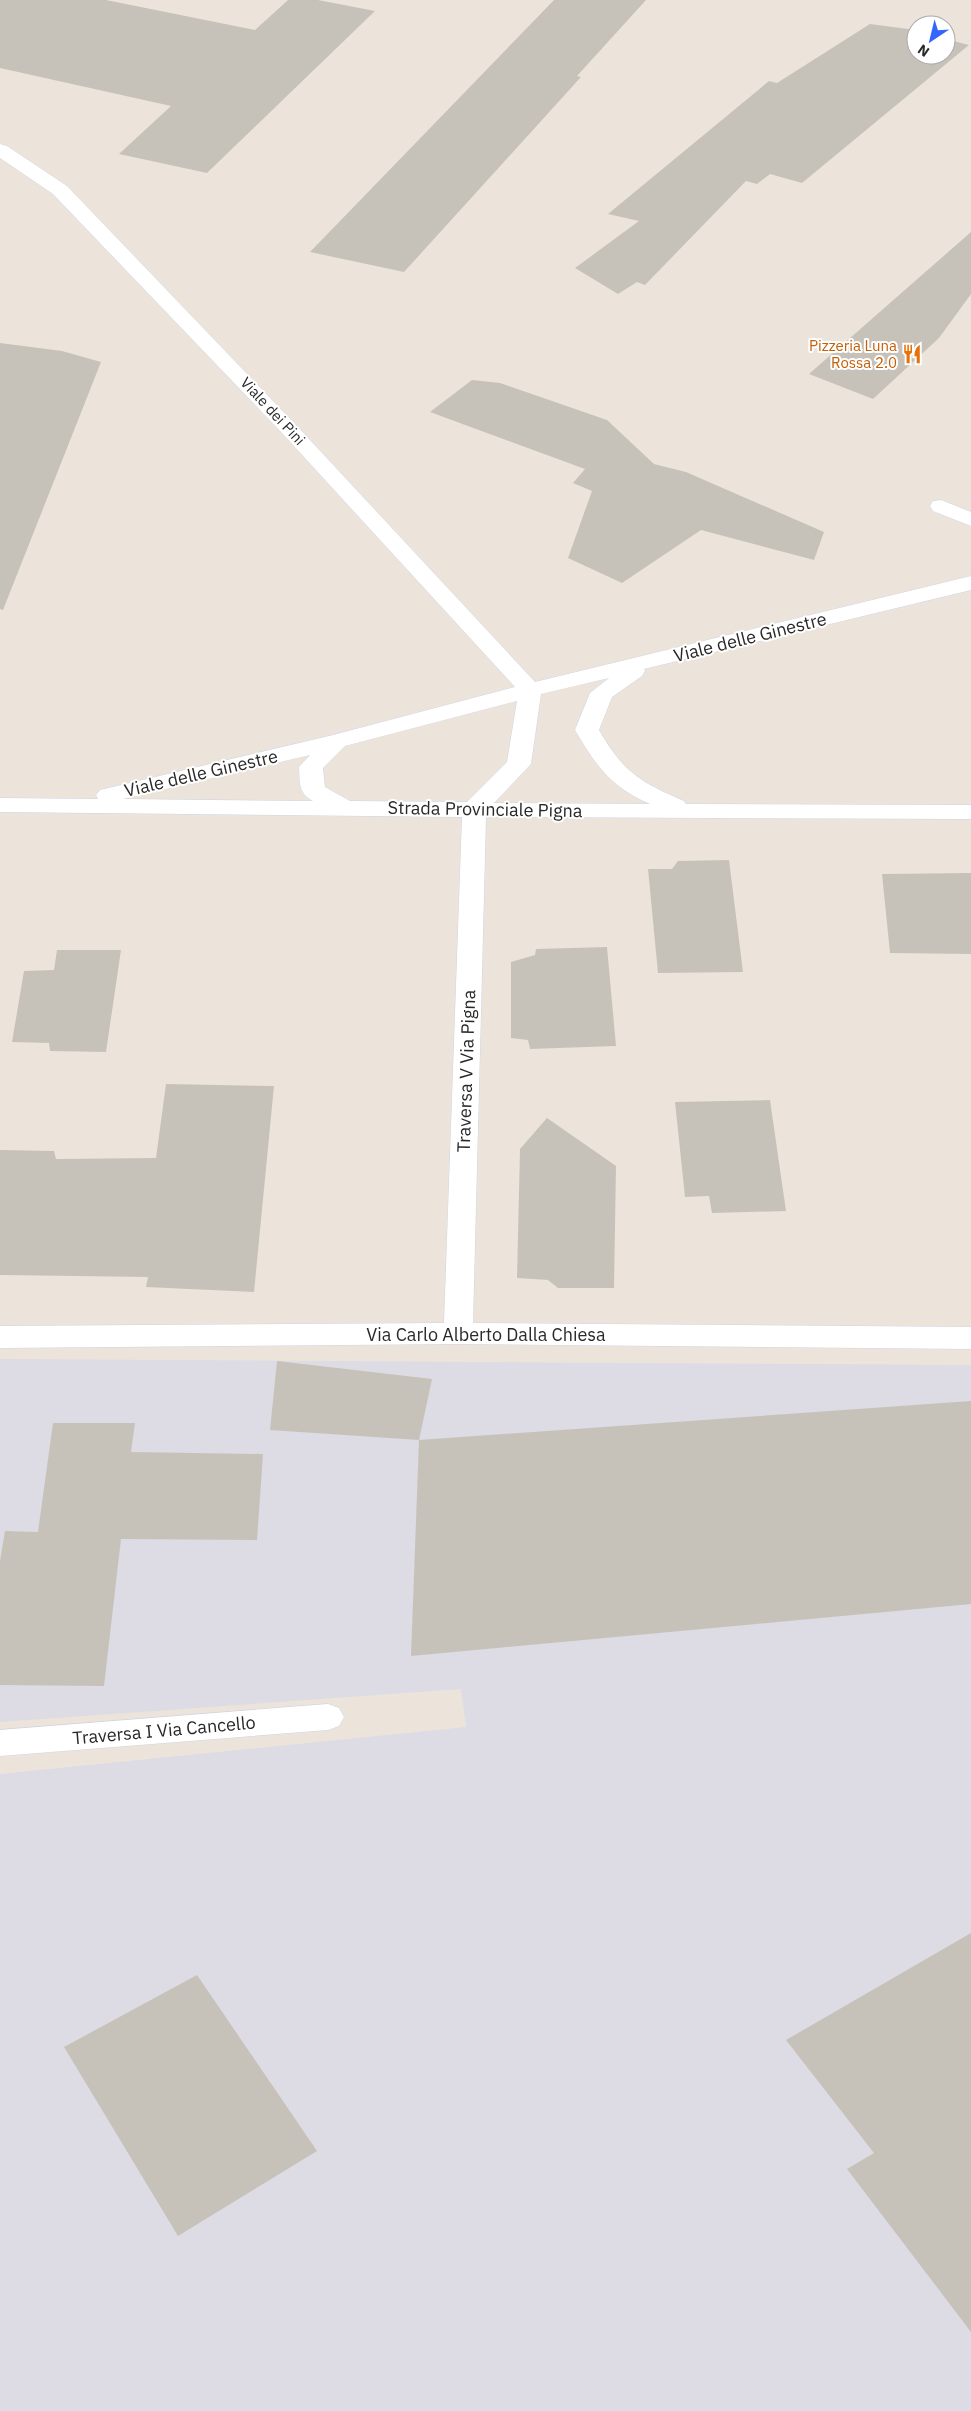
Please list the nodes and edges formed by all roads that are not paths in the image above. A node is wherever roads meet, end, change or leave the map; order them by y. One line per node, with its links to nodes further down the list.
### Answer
1 (0, 150): 6 (street, Viale dei Pini)
2 (941, 506): 3 (street)
3 (971, 520)
4 (971, 583): 5 (street, Viale delle Ginestre)
5 (648, 662): 6 (street, Viale delle Ginestre); 12 (street)
6 (530, 690): 7 (street, Viale delle Ginestre); 11 (street)
7 (337, 741): 9 (street, Viale delle Ginestre); 10 (street)
8 (0, 805): 9 (street, Strada Provinciale Pigna)
9 (64, 805): 10 (street, Strada Provinciale Pigna)
10 (344, 808): 11 (street, Strada Provinciale Pigna)
11 (474, 809): 12 (street, Strada Provinciale Pigna); 14 (street, Traversa V Via Pigna)
12 (689, 812): 13 (street, Strada Provinciale Pigna)
13 (971, 812)
14 (458, 1333): 15 (street, Via Carlo Alberto Dalla Chiesa); 16 (street, Via Carlo Alberto Dalla Chiesa)
15 (0, 1337)
16 (971, 1338)
17 (328, 1717): 18 (street, Traversa I Via Cancello)
18 (0, 1743)

